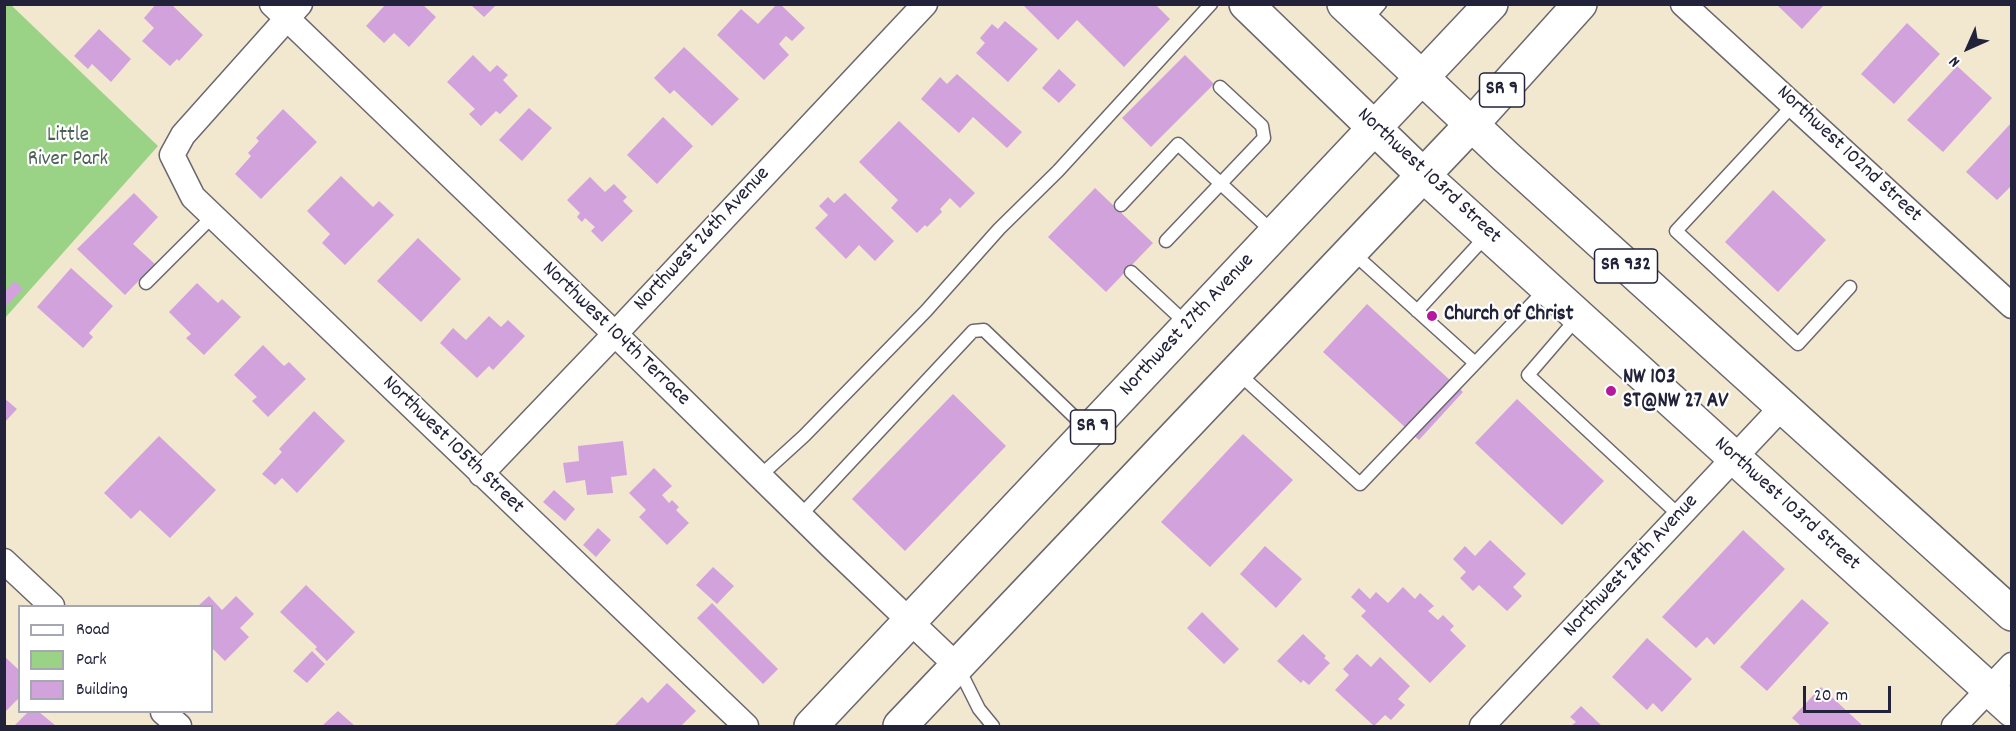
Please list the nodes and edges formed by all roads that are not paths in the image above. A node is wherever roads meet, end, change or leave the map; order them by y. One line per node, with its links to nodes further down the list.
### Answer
1 (925, 4): 30 (street, Northwest 26th Avenue)
2 (1211, 4): 37 (lane)
3 (1246, 4): 13 (main road, Northwest 103rd Street)
4 (1580, 4): 12 (main road, SR 9)
5 (1683, 4): 11 (street, Northwest 102nd Street)
6 (1481, 8): 9 (main road, Northwest 27th Avenue / SR 9)
7 (286, 9): 17 (street, Northwest 105th Street); 30 (street, Northwest 104th Terrace)
8 (1362, 10): 9 (main road, SR 932)
9 (1421, 79): 12 (main road, SR 932); 13 (main road, Northwest 27th Avenue / SR 9)
10 (1220, 87): 15 (lane)
11 (1794, 104): 25 (lane); 26 (street, Northwest 102nd Street)
12 (1471, 124): 14 (main road, SR 9); 33 (main road, SR 932)
13 (1375, 128): 14 (main road, Northwest 103rd Street); 18 (main road, Northwest 27th Avenue / SR 9)
14 (1423, 175): 19 (main road, Northwest 103rd Street); 21 (main road, SR 9)
15 (1221, 184): 16 (lane); 18 (lane); 20 (lane)
16 (1121, 205)
17 (213, 216): 23 (lane); 36 (street, Northwest 105th Street)
18 (1275, 234): 29 (main road, Northwest 27th Avenue / SR 9)
19 (1488, 234): 24 (main road, Northwest 103rd Street); 27 (lane)
20 (1166, 241)
21 (1351, 251): 27 (lane); 32 (main road, SR 9)
22 (1131, 272): 29 (lane)
23 (146, 283)
24 (1547, 288): 28 (main road, Northwest 103rd Street); 31 (lane)
25 (1850, 288)
26 (2012, 306)
27 (1417, 311): 31 (lane)
28 (1578, 316): 35 (main road, Northwest 103rd Street); 39 (lane)
29 (1189, 326): 34 (main road, Northwest 27th Avenue / SR 9)
30 (615, 334): 36 (street, Northwest 26th Avenue); 37 (street, Northwest 104th Terrace)
31 (1475, 363): 32 (lane)
32 (1236, 371): 45 (main road, SR 9)
33 (1782, 407): 35 (street, Northwest 28th Avenue); 42 (main road, SR 932)
34 (1089, 430): 38 (lane); 43 (main road, Northwest 27th Avenue / SR 9)
35 (1734, 458): 39 (street, Northwest 28th Avenue); 46 (main road, Northwest 103rd Street)
36 (481, 474): 48 (street, Northwest 105th Street)
37 (760, 476): 38 (street, Northwest 104th Terrace)
38 (800, 516): 43 (street, Northwest 104th Terrace)
39 (1680, 516): 53 (street, Northwest 28th Avenue)
40 (4, 561): 41 (street)
41 (51, 605)
42 (2012, 614)
43 (910, 621): 45 (street, Northwest 104th Terrace); 50 (main road, Northwest 27th Avenue / SR 9)
44 (2012, 665): 46 (street)
45 (957, 666): 51 (main road, SR 9); 52 (lane)
46 (2000, 700): 54 (street)
47 (165, 713): 49 (street)
48 (738, 724)
49 (179, 726)
50 (811, 726)
51 (900, 726)
52 (993, 726)
53 (1482, 726)
54 (1954, 726)

